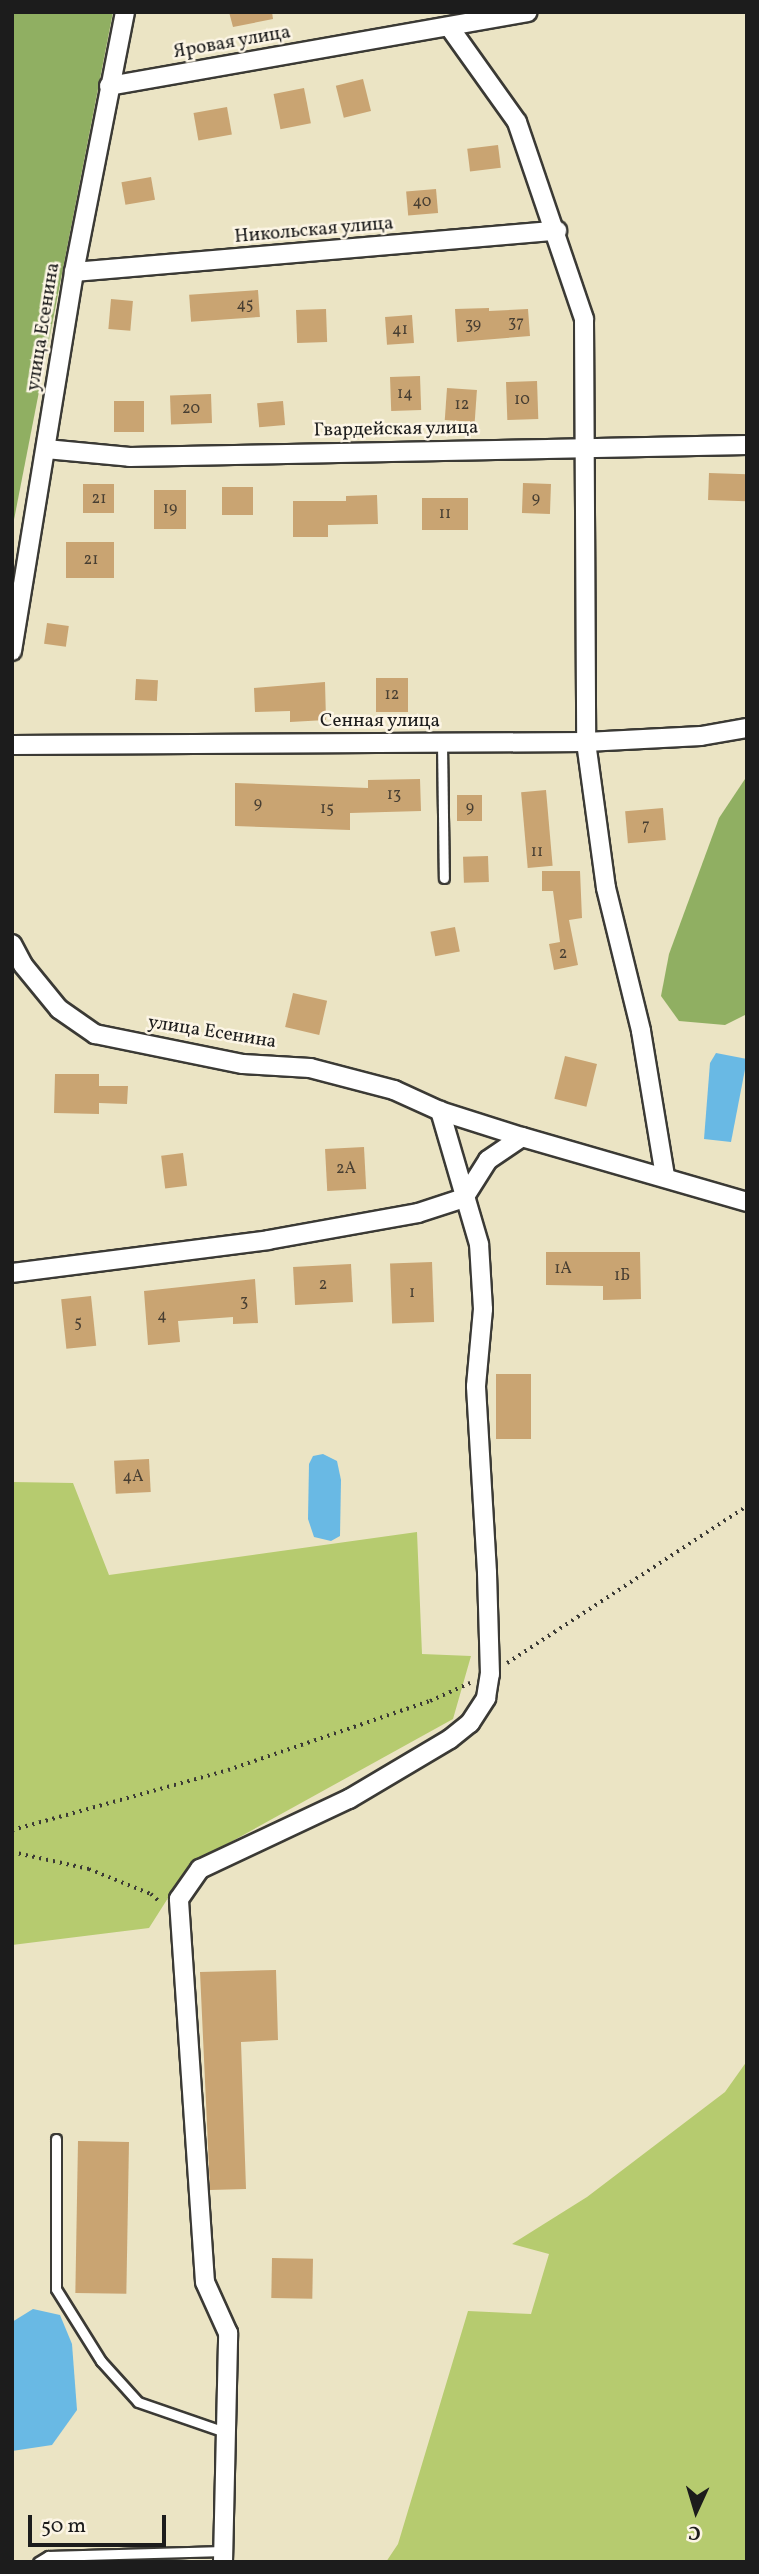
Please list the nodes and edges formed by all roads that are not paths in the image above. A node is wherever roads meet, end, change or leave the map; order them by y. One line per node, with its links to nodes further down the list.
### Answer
1 (125, 12): 4 (street, улица Есенина)
2 (528, 12): 3 (street, Яровая улица)
3 (450, 28): 4 (street, Яровая улица); 5 (street)
4 (109, 86): 6 (street, улица Есенина)
5 (557, 231): 6 (street, Никольская улица); 8 (street)
6 (74, 272): 9 (street, улица Есенина)
7 (747, 445): 8 (street, Гвардейская улица)
8 (581, 446): 9 (street, Гвардейская улица); 12 (street)
9 (46, 449): 10 (street, улица Есенина)
10 (12, 651)
11 (747, 728): 12 (street, Сенная улица)
12 (586, 742): 13 (street, Сенная улица); 19 (street)
13 (442, 743): 14 (street, Сенная улица); 15 (lane)
14 (12, 745)
15 (444, 878)
16 (12, 943): 17 (street, улица Есенина)
17 (440, 1111): 18 (street, улица Есенина); 20 (street)
18 (522, 1137): 19 (street, улица Есенина); 20 (street)
19 (665, 1176): 21 (street, улица Есенина)
20 (464, 1198): 22 (street); 24 (street)
21 (747, 1202)
22 (12, 1273)
23 (56, 2138): 24 (lane)
24 (225, 2432): 25 (street)
25 (224, 2557): 26 (lane)
26 (38, 2562)

